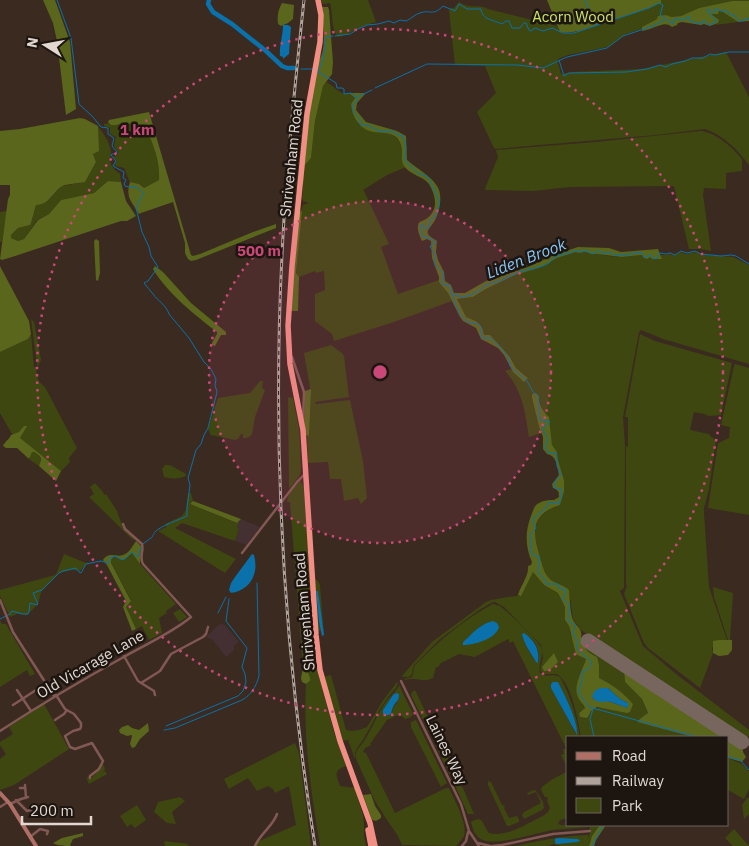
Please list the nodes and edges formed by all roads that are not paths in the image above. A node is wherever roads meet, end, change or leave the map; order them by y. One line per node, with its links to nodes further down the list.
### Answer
1 (317, 0): 2 (highway, Shrivenham Road)
2 (289, 351): 3 (highway, Shrivenham Road); 3 (street, Shrivenham Road)
3 (302, 427): 4 (highway, Shrivenham Road)
4 (306, 475): 6 (street); 30 (highway, Shrivenham Road)
5 (123, 524): 9 (street, Old Vicarage Lane)
6 (242, 553)
7 (0, 600): 15 (street)
8 (208, 628): 11 (street)
9 (124, 656): 11 (street); 15 (street, Old Vicarage Lane)
10 (400, 680): 31 (street, Laines Way)
11 (140, 683): 13 (street)
12 (17, 690): 16 (street)
13 (155, 694)
14 (36, 695): 16 (street)
15 (55, 696): 18 (street); 19 (street, Old Vicarage Lane)
16 (23, 699): 17 (street); 19 (street)
17 (13, 706)
18 (67, 710): 20 (street); 22 (street)
19 (31, 711): 21 (street, Old Vicarage Lane)
20 (55, 720)
21 (0, 731)
22 (90, 778)
23 (20, 788): 25 (street)
24 (0, 794): 26 (street)
25 (16, 800): 26 (street); 28 (street)
26 (9, 803): 27 (street); 34 (street)
27 (0, 807)
28 (36, 809)
29 (276, 814): 39 (street)
30 (370, 826): 40 (highway, Shrivenham Road); 41 (highway, Shrivenham Road)
31 (468, 831): 35 (street, Laines Way); 36 (street, Laines Way)
32 (590, 831): 43 (street)
33 (49, 832): 34 (street)
34 (30, 837): 38 (street)
35 (474, 840): 36 (street); 37 (street, Laines Way)
36 (466, 841): 42 (street)
37 (479, 845): 43 (street)
38 (36, 846)
39 (255, 846)
40 (370, 846)
41 (375, 846)
42 (462, 846)
43 (490, 846)

